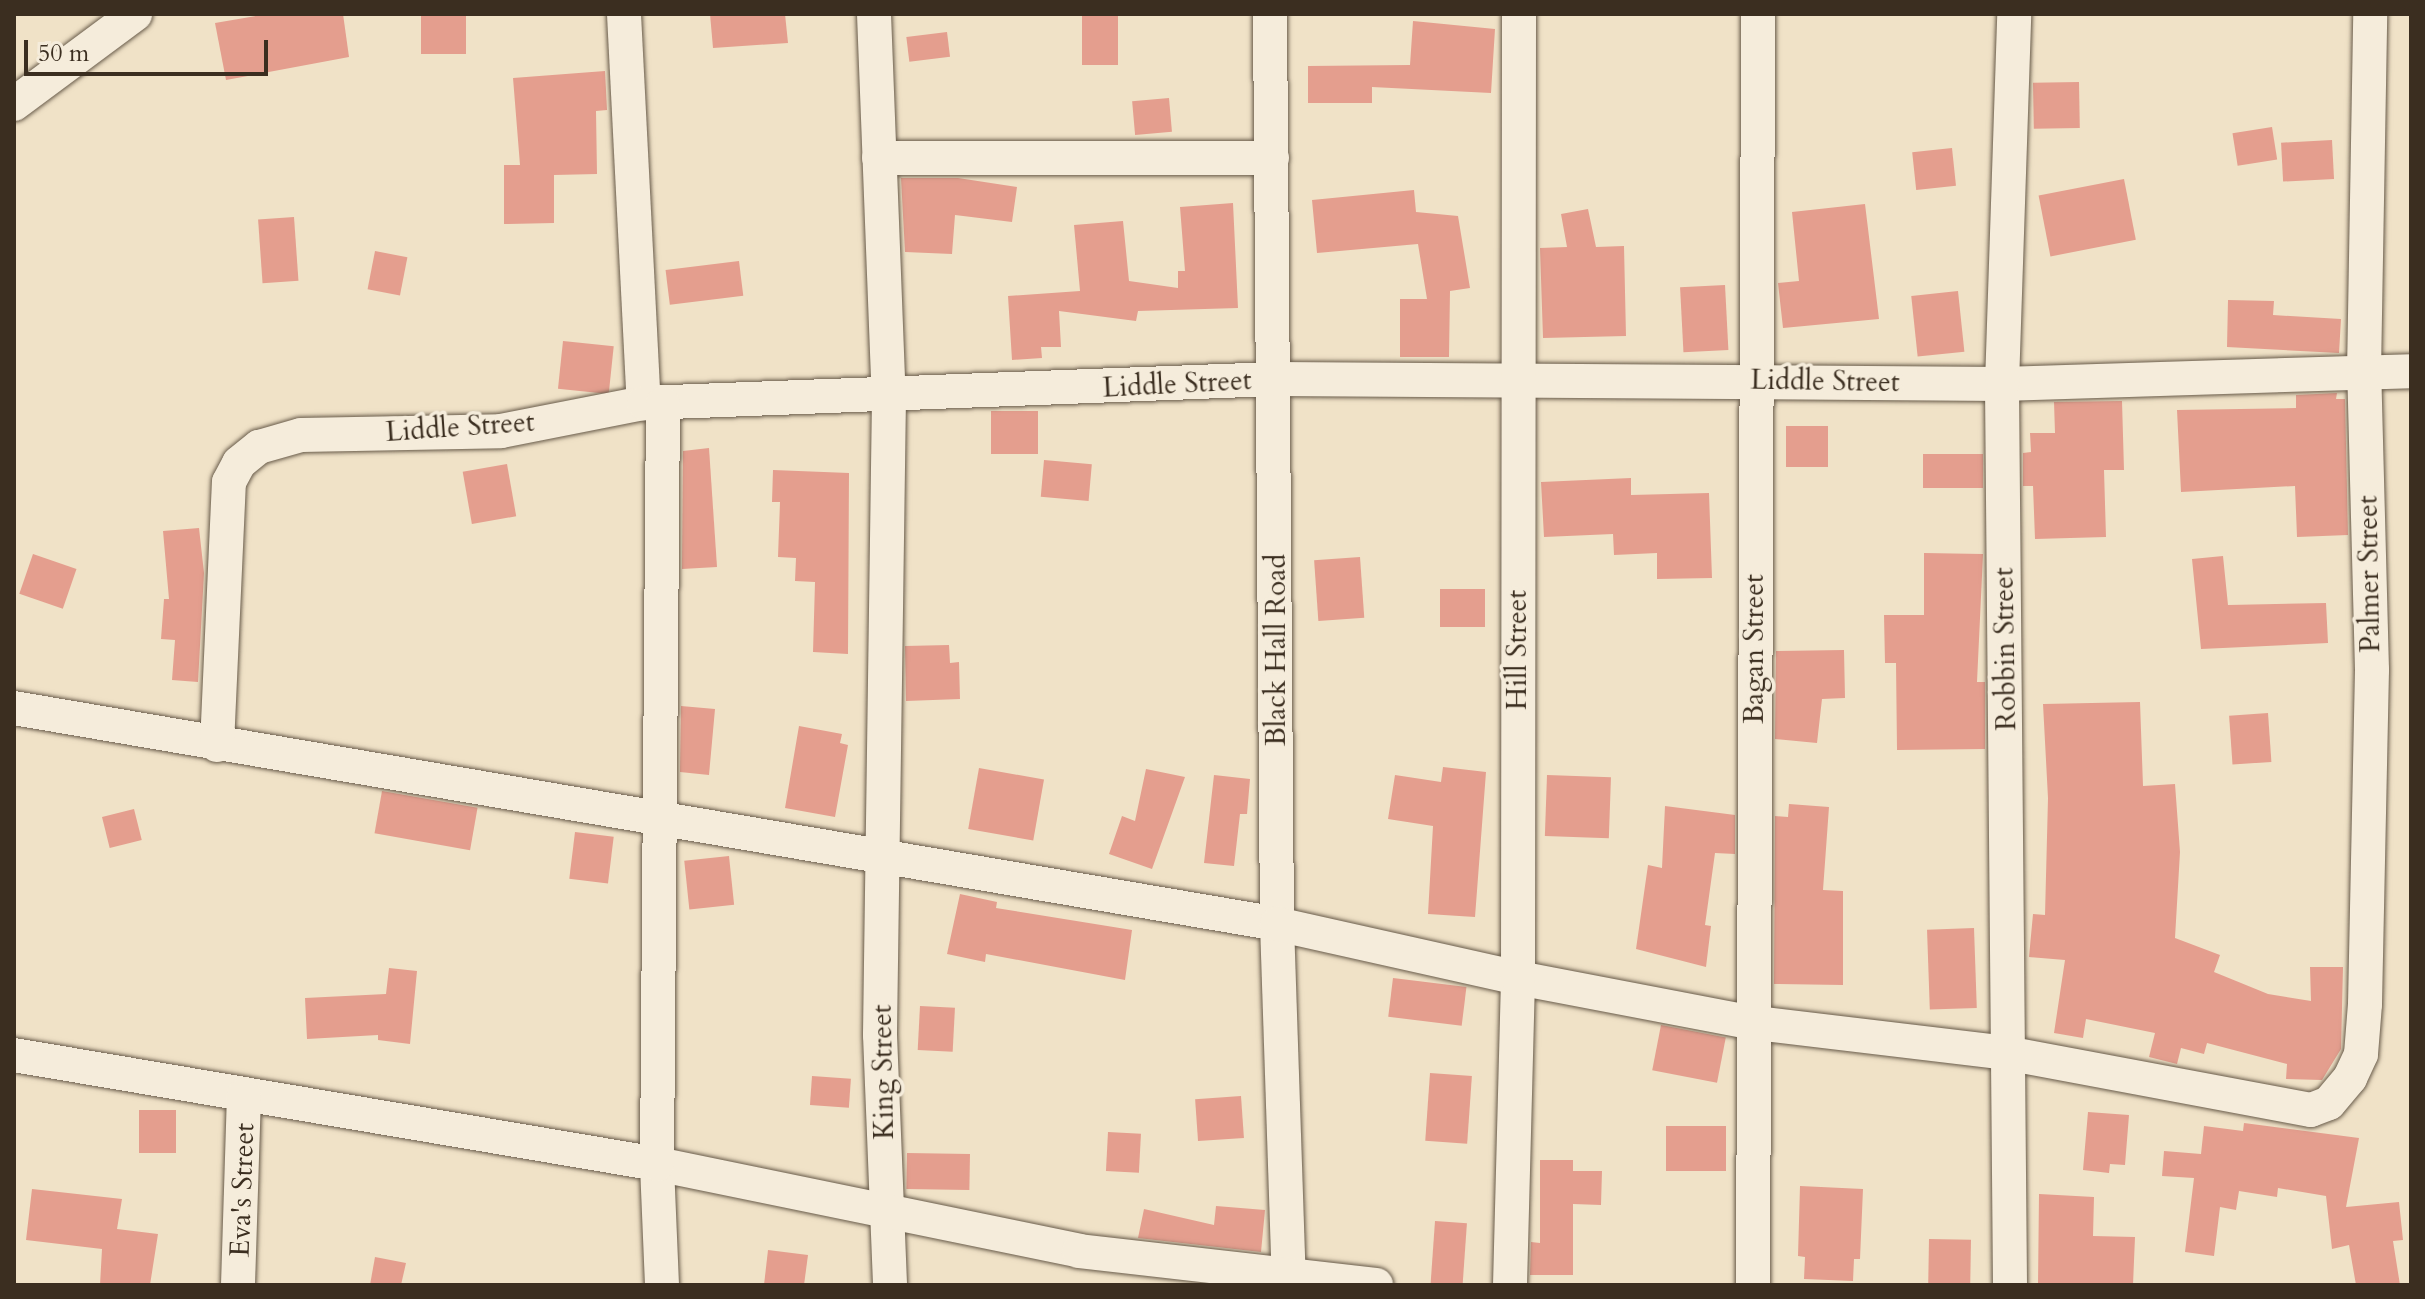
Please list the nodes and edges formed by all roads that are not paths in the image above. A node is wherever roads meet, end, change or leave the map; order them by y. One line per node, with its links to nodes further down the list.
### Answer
1 (135, 14): 9 (street)
2 (624, 14): 19 (street)
3 (874, 14): 10 (street, King Street)
4 (1270, 14): 11 (street, Black Hall Road)
5 (1519, 14): 14 (street, Hill Street)
6 (1758, 14): 16 (street, Bagan Street)
7 (2014, 14): 17 (street, Robbin Street)
8 (2370, 14): 13 (street, Palmer Street)
9 (14, 104)
10 (879, 158): 11 (street); 18 (street, King Street)
11 (1272, 158): 15 (street, Black Hall Road)
12 (2411, 371): 13 (street, Liddle Street)
13 (2364, 372): 17 (street, Liddle Street); 27 (street, Palmer Street)
14 (1516, 378): 15 (street, Liddle Street); 16 (street, Liddle Street); 25 (street, Hill Street)
15 (1275, 379): 18 (street, Liddle Street); 24 (street, Black Hall Road)
16 (1754, 380): 17 (street, Liddle Street); 26 (street, Bagan Street)
17 (2002, 384): 27 (street, Robbin Street)
18 (889, 397): 19 (street, Liddle Street); 23 (street, King Street)
19 (654, 404): 21 (street, Liddle Street); 22 (street)
20 (14, 708): 21 (street)
21 (217, 745): 22 (street)
22 (663, 820): 23 (street); 30 (street)
23 (883, 859): 24 (street); 31 (street, King Street)
24 (1277, 924): 25 (street); 32 (street, Black Hall Road)
25 (1518, 978): 26 (street); 37 (street, Hill Street)
26 (1755, 1023): 27 (street); 38 (street, Bagan Street)
27 (2006, 1053): 39 (street, Robbin Street)
28 (14, 1055): 29 (street)
29 (244, 1095): 30 (street); 33 (street, Eva's Street)
30 (657, 1164): 31 (street); 34 (street)
31 (887, 1209): 32 (street); 35 (street, King Street)
32 (1289, 1281): 36 (street)
33 (238, 1285)
34 (662, 1285)
35 (890, 1285)
36 (1376, 1285)
37 (1510, 1285)
38 (1753, 1285)
39 (2010, 1285)

